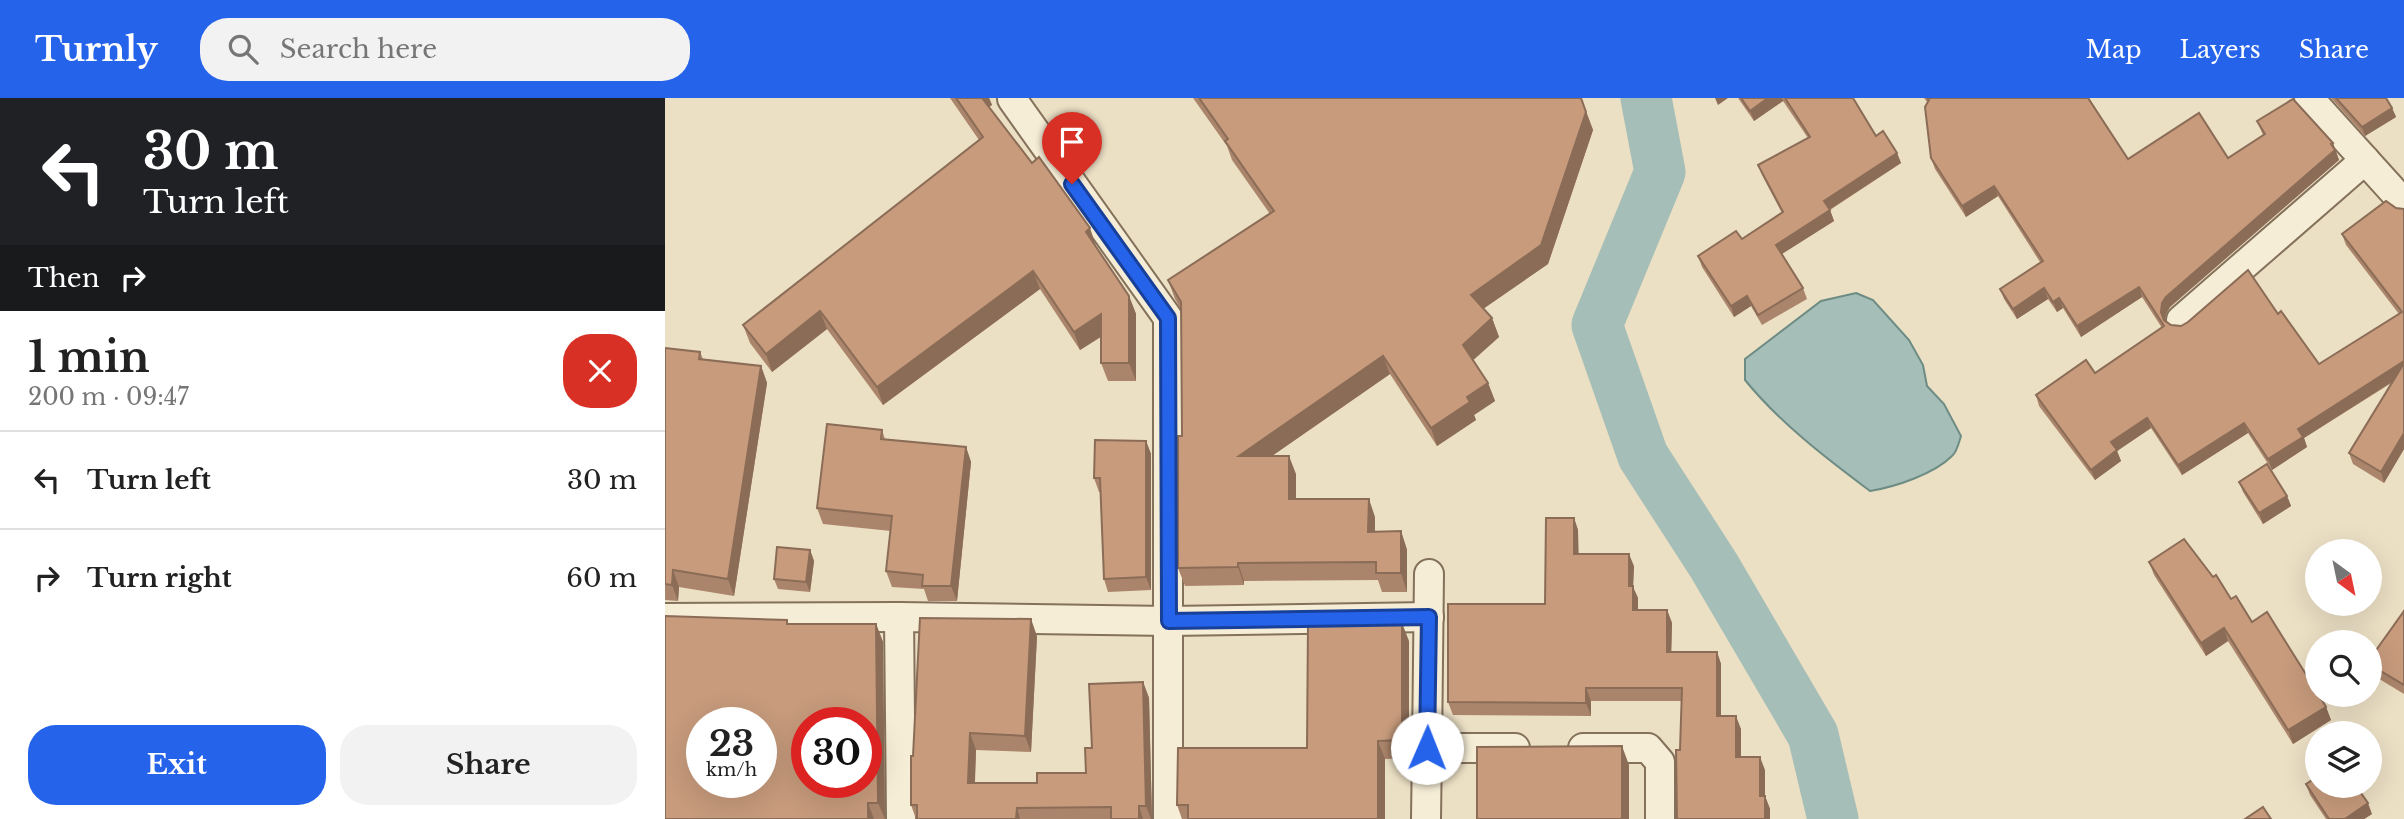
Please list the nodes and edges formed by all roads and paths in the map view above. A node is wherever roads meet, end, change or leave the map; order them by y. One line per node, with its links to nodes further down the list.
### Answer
1 (2309, 98): 3 (street)
2 (1012, 99): 10 (street)
3 (2365, 160): 4 (street); 5 (street)
4 (2404, 203)
5 (2181, 320)
6 (1429, 574): 8 (street)
7 (899, 617): 9 (street); 10 (street); 12 (street)
8 (1429, 617): 10 (street); 11 (street)
9 (665, 618)
10 (1169, 621): 13 (street)
11 (1427, 748): 14 (street); 15 (street)
12 (901, 819)
13 (1168, 819)
14 (1426, 819)
15 (1660, 819)

